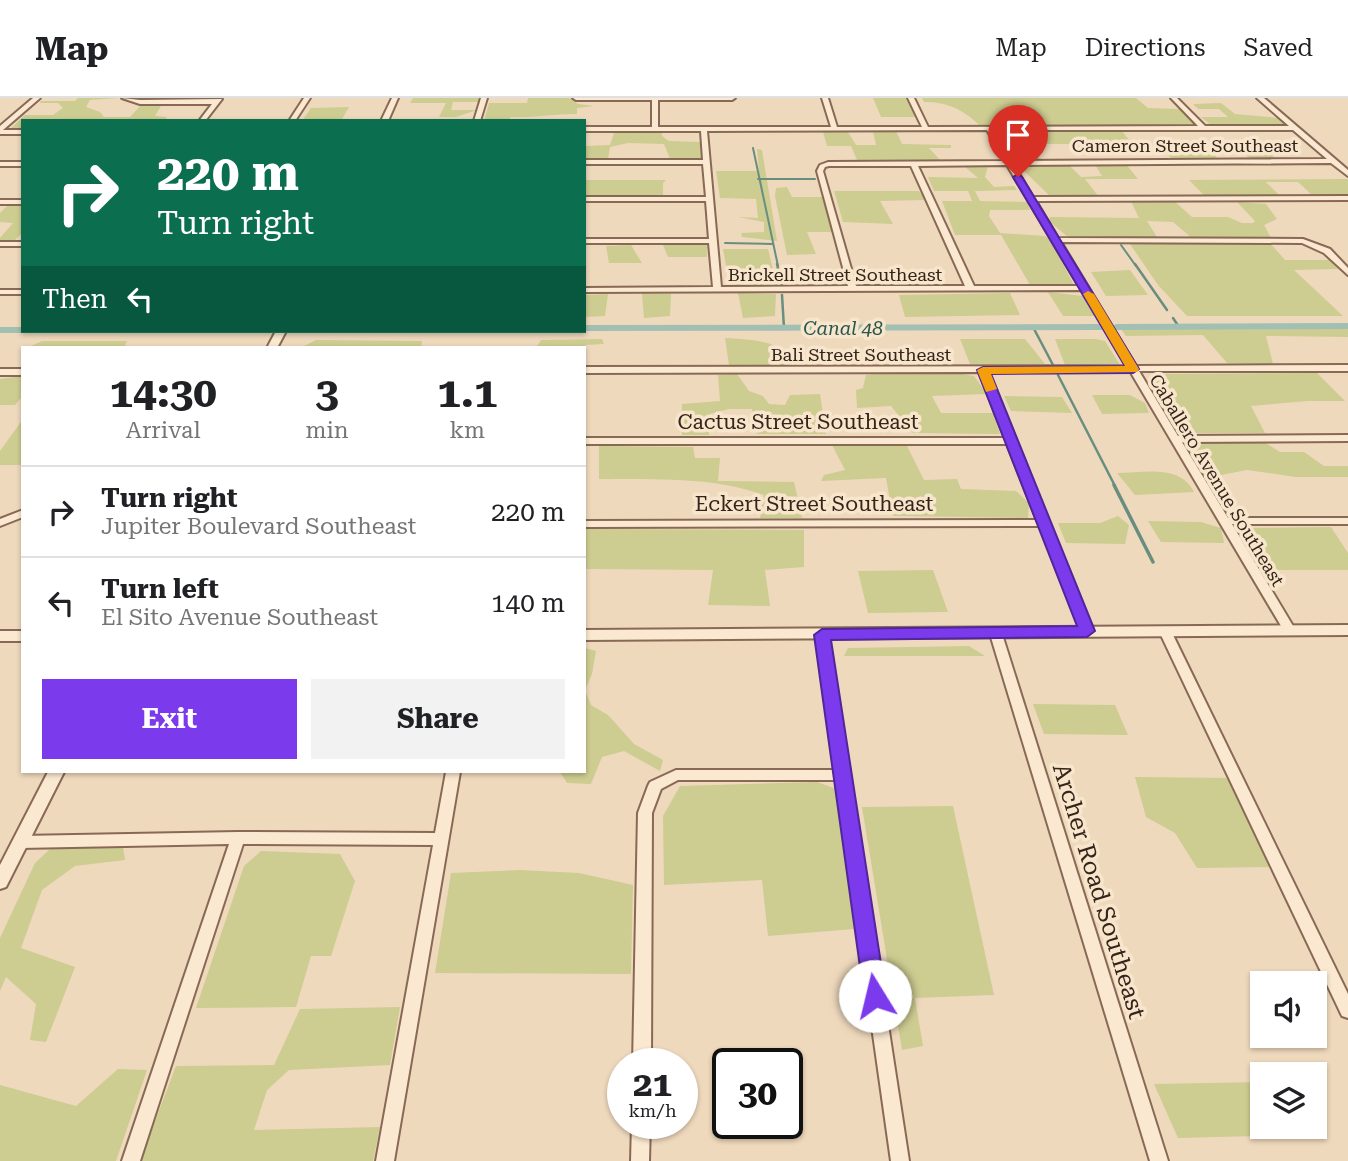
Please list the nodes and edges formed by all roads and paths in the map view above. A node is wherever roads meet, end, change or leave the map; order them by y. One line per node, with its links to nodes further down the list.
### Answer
1 (37, 98): 25 (street)
2 (125, 98): 13 (street)
3 (307, 98): 15 (street)
4 (396, 98): 16 (street)
5 (484, 98): 17 (street)
6 (576, 98): 12 (street)
7 (732, 98): 12 (street)
8 (825, 98): 22 (street)
9 (911, 98): 23 (street)
10 (1174, 98): 18 (street)
11 (1260, 98): 19 (street)
12 (655, 99): 20 (street)
13 (219, 100): 14 (street)
14 (204, 119)
15 (293, 119)
16 (385, 119)
17 (478, 119)
18 (1204, 128): 19 (street); 24 (street)
19 (1295, 128): 28 (street)
20 (655, 129): 21 (street); 26 (street)
21 (704, 129): 22 (street); 30 (street)
22 (835, 129): 23 (street)
23 (926, 129): 24 (street)
24 (989, 129): 32 (street, Caballero Avenue Southeast)
25 (0, 130): 27 (street)
26 (586, 130)
27 (21, 132)
28 (1332, 161): 32 (street, Cameron Street Southeast); 35 (street)
29 (586, 162): 30 (street)
30 (706, 162): 38 (street)
31 (913, 162): 32 (street, Cameron Street Southeast); 49 (street, Cameron Street Southeast); 50 (street)
32 (1008, 162): 39 (street, Caballero Avenue Southeast)
33 (0, 164): 34 (street)
34 (21, 164)
35 (1348, 174)
36 (1348, 198): 39 (street)
37 (586, 199): 38 (street)
38 (710, 199): 43 (street)
39 (1031, 199): 42 (street, Caballero Avenue Southeast)
40 (0, 202): 41 (street)
41 (21, 202)
42 (1056, 240): 47 (street); 48 (street, Caballero Avenue Southeast)
43 (713, 241): 44 (street); 52 (street)
44 (586, 242)
45 (0, 244): 46 (street)
46 (21, 244)
47 (1348, 273)
48 (1085, 288): 50 (street, Brickell Street Southeast); 56 (street, Caballero Avenue Southeast)
49 (853, 289): 50 (street, Brickell Street Southeast); 52 (street, Brickell Street Southeast)
50 (971, 289)
51 (586, 290): 52 (street, Brickell Street Southeast)
52 (717, 290)
53 (0, 292): 54 (street)
54 (21, 292)
55 (1348, 368): 56 (street, Bali Street Southeast)
56 (1133, 369): 58 (street, Bali Street Southeast); 62 (street, Caballero Avenue Southeast)
57 (586, 370): 58 (street, Bali Street Southeast)
58 (983, 370): 64 (street)
59 (0, 372): 60 (street)
60 (21, 372)
61 (1348, 438): 62 (street)
62 (1174, 439): 68 (street, Caballero Avenue Southeast)
63 (586, 441): 64 (street, Cactus Street Southeast)
64 (1011, 441): 69 (street)
65 (21, 514): 67 (street)
66 (1348, 521): 68 (street)
67 (3, 522)
68 (1223, 522): 72 (street, Caballero Avenue Southeast)
69 (1045, 523): 70 (street, Eckert Street Southeast); 71 (street)
70 (586, 524)
71 (1087, 631): 74 (street); 75 (street)
72 (1290, 631): 73 (street); 74 (street)
73 (1348, 631)
74 (1166, 633): 87 (street)
75 (996, 634): 77 (street); 94 (street, Archer Road Southeast)
76 (586, 635): 77 (street)
77 (822, 635): 82 (street)
78 (0, 636): 79 (street)
79 (21, 636)
80 (55, 773): 85 (street)
81 (453, 773): 84 (street)
82 (841, 775): 88 (street); 93 (street)
83 (238, 838): 84 (street); 85 (street); 90 (street)
84 (441, 839): 91 (street)
85 (20, 842): 86 (street)
86 (0, 881)
87 (1348, 1011)
88 (642, 1048)
89 (641, 1139): 92 (street)
90 (131, 1161)
91 (385, 1161)
92 (640, 1161)
93 (900, 1161)
94 (1159, 1161)

